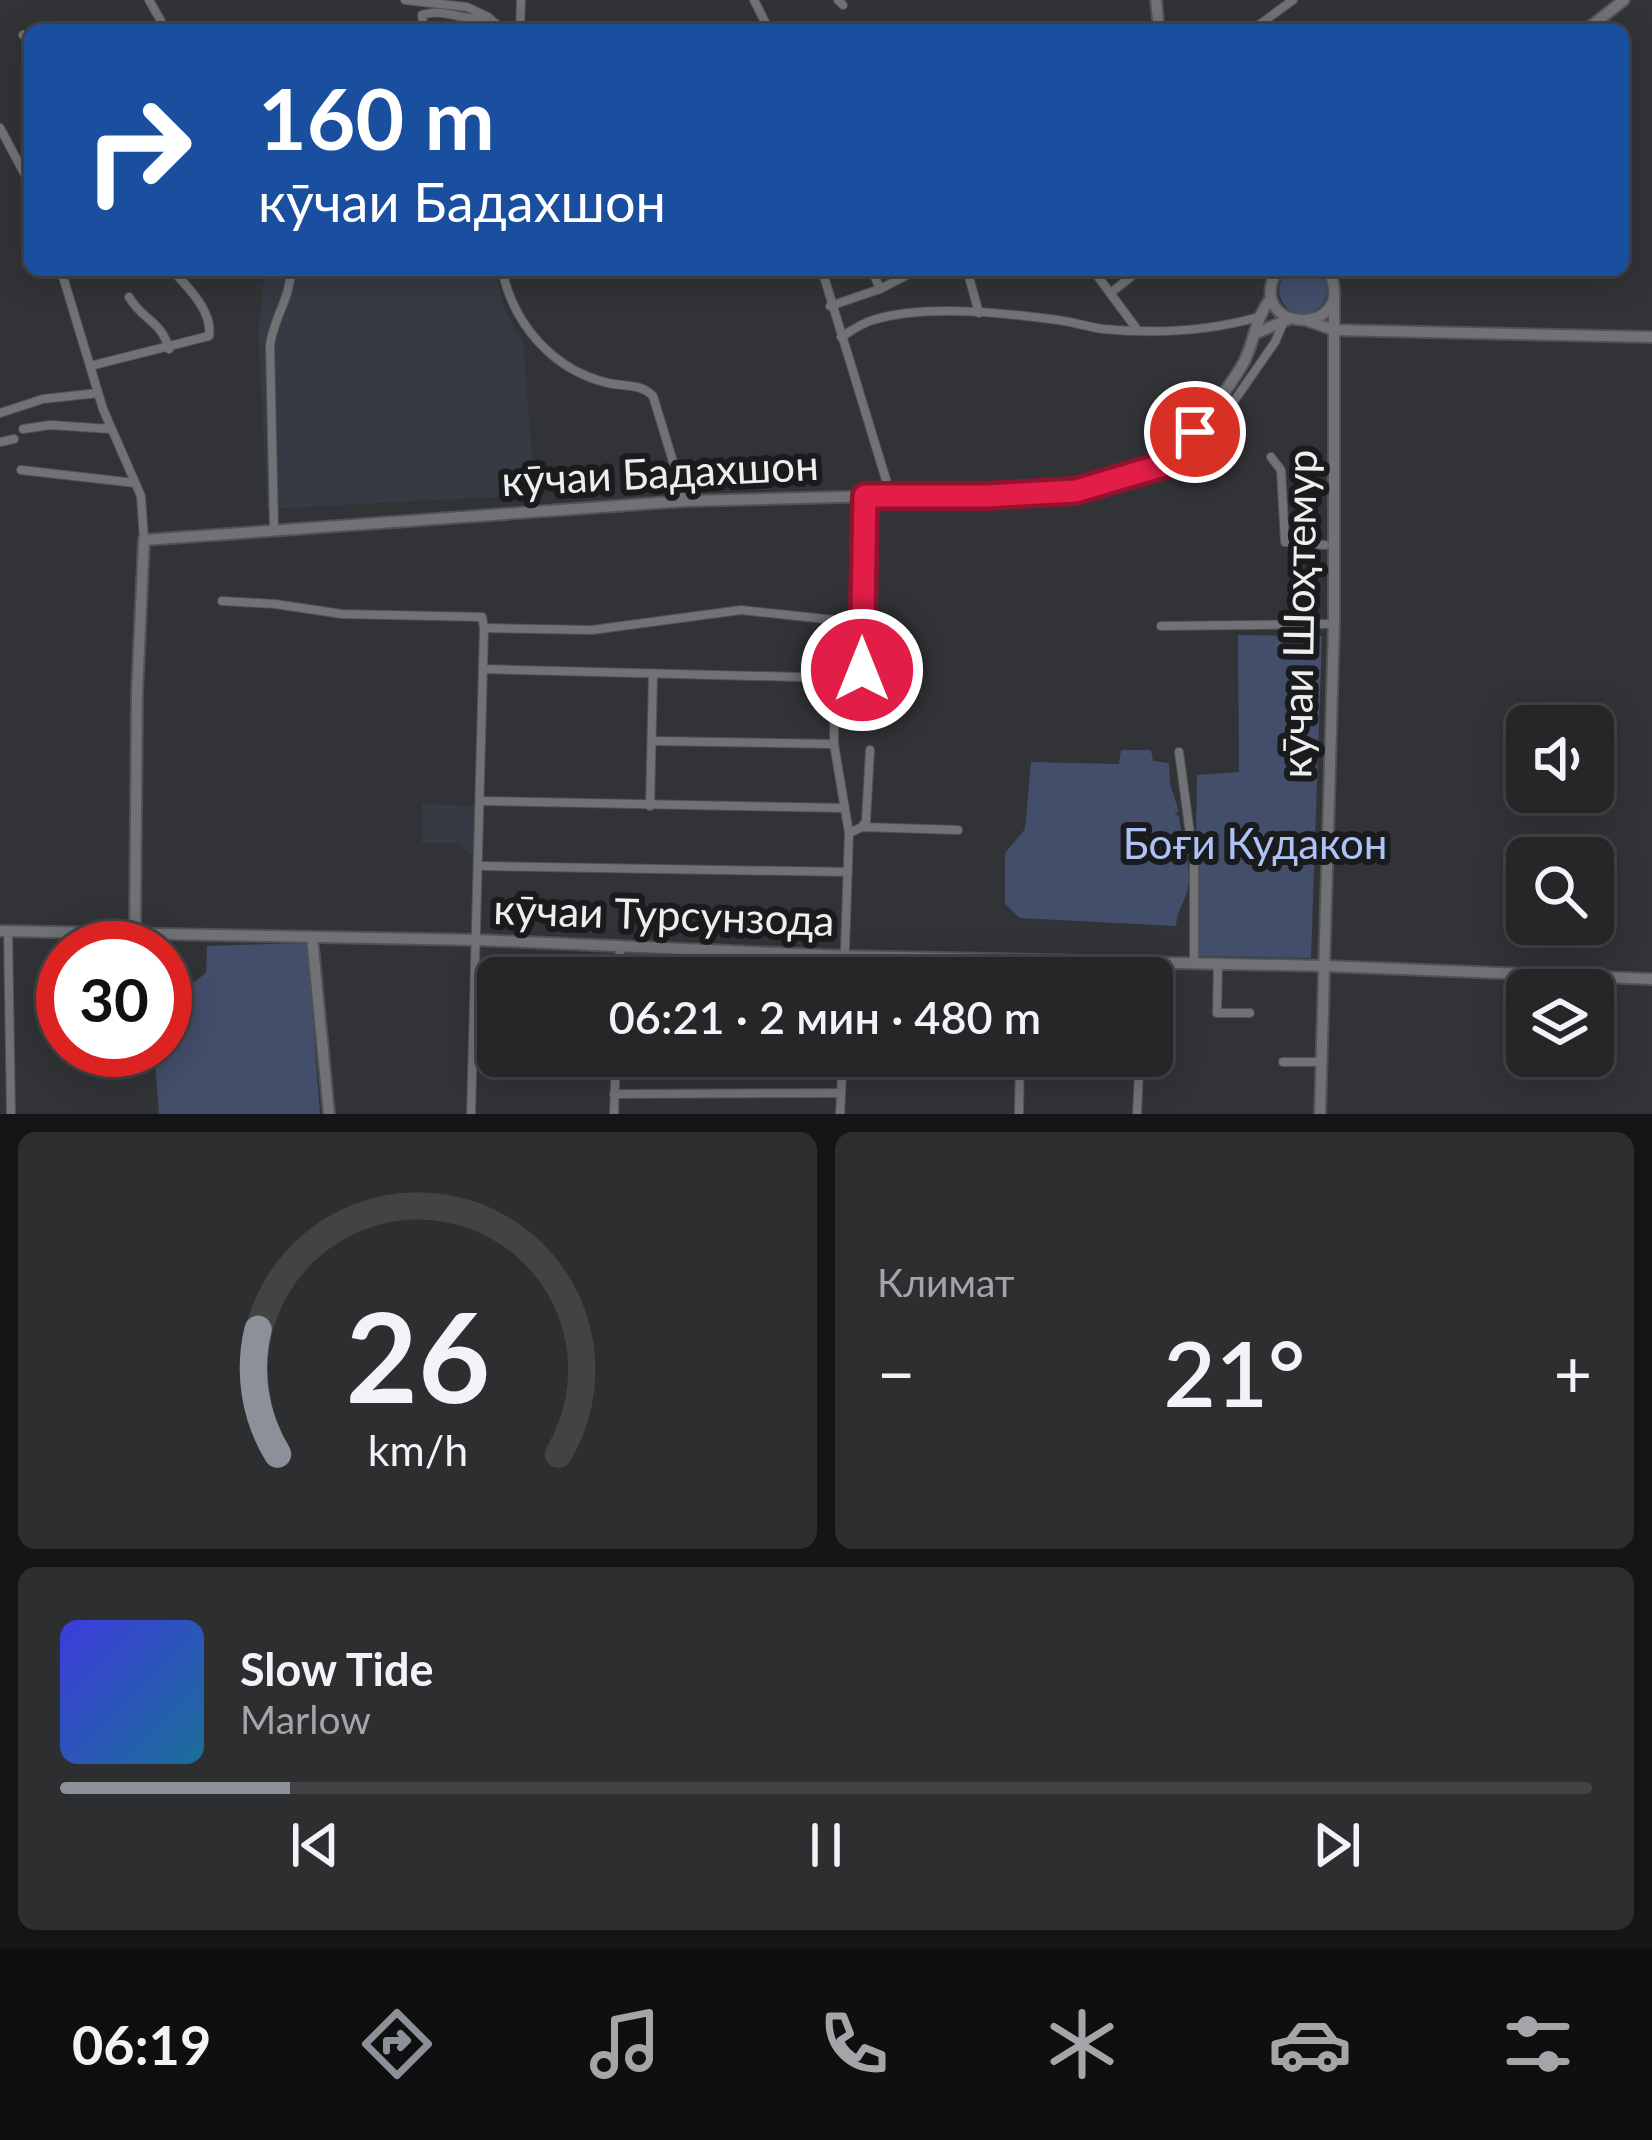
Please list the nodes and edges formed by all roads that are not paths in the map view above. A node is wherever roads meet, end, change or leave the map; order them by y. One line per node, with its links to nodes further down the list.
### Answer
1 (405, 0): 4 (street)
2 (1293, 0): 7 (street)
3 (1624, 0): 8 (main road)
4 (488, 17): 5 (street); 6 (street)
5 (423, 24)
6 (496, 24)
7 (1260, 24)
8 (1594, 24)
9 (0, 128): 10 (street)
10 (24, 173)
11 (63, 276): 39 (street)
12 (178, 276): 38 (street)
13 (291, 276): 53 (street)
14 (503, 276): 52 (street)
15 (823, 276): 28 (street)
16 (875, 276): 23 (street)
17 (905, 276): 23 (street)
18 (969, 276): 29 (street)
19 (1098, 276): 24 (street)
20 (1132, 276): 24 (street)
21 (1274, 276): 27 (main road)
22 (1333, 276): 26 (main road, кӯчаи Шоҳтемур)
23 (880, 289): 28 (street)
24 (1112, 292): 33 (street)
25 (129, 297): 38 (street)
26 (1334, 297): 32 (main road); 34 (main road, кӯчаи Шоҳтемур)
27 (1271, 298): 30 (main road, кӯчаи Бадахшон); 31 (main road)
28 (830, 306): 35 (street)
29 (979, 313): 33 (street); 35 (street)
30 (1259, 317): 33 (street); 37 (main road, кӯчаи Бадахшон)
31 (1286, 320): 32 (main road); 37 (main road); 47 (street)
32 (1308, 321): 34 (main road)
33 (1137, 329)
34 (1334, 330): 36 (main road); 57 (main road, кӯчаи Шоҳтемур)
35 (841, 337): 51 (street)
36 (1652, 337)
37 (1253, 338): 51 (main road, кӯчаи Бадахшон)
38 (169, 349): 39 (street)
39 (90, 366): 40 (street)
40 (98, 393): 41 (street); 43 (street)
41 (0, 413)
42 (23, 429): 43 (street)
43 (112, 429): 49 (street)
44 (14, 439): 45 (street)
45 (0, 442)
46 (1271, 457): 55 (street)
47 (1195, 464)
48 (21, 470): 49 (street)
49 (136, 483): 54 (street)
50 (865, 496): 51 (main road, кӯчаи Бадахшон); 52 (main road, кӯчаи Бадахшон); 61 (street)
51 (891, 496)
52 (685, 501): 53 (main road, кӯчаи Бадахшон)
53 (274, 529): 54 (main road, кӯчаи Бадахшон)
54 (144, 540): 76 (main road)
55 (1325, 545)
56 (222, 601): 59 (street)
57 (1334, 624): 58 (street); 89 (main road, кӯчаи Шоҳтемур)
58 (1161, 626)
59 (484, 628): 60 (street); 63 (street)
60 (483, 669): 62 (street); 68 (street)
61 (862, 670)
62 (653, 675): 63 (street); 64 (street)
63 (836, 677): 65 (street)
64 (652, 741): 65 (street); 69 (street)
65 (834, 743): 70 (street)
66 (870, 749): 71 (street)
67 (1179, 752): 87 (street)
68 (480, 801): 69 (street); 74 (street)
69 (650, 806): 70 (street)
70 (845, 808): 73 (street)
71 (862, 827): 72 (street); 73 (street)
72 (958, 830)
73 (849, 833): 75 (street)
74 (479, 866): 75 (street); 81 (street)
75 (848, 872): 83 (street)
76 (135, 921)
77 (4, 931): 78 (main road, кӯчаи Турсунзода); 100 (street)
78 (36, 932)
79 (192, 935): 80 (main road, кӯчаи Турсунзода)
80 (312, 937): 81 (main road, кӯчаи Турсунзода); 101 (main road)
81 (478, 940): 82 (main road, кӯчаи Турсунзода); 102 (street)
82 (620, 946): 83 (main road, кӯчаи Турсунзода); 84 (street)
83 (845, 956): 85 (main road, кӯчаи Турсунзода)
84 (619, 957)
85 (874, 957)
86 (1173, 964): 87 (main road, кӯчаи Турсунзода)
87 (1194, 964): 88 (main road, кӯчаи Турсунзода)
88 (1218, 964): 89 (main road, кӯчаи Турсунзода); 91 (street)
89 (1325, 966): 90 (main road, кӯчаи Турсунзода); 93 (main road, кӯчаи Шоҳтемур)
90 (1652, 979)
91 (1250, 1013)
92 (1283, 1062): 93 (street)
93 (1320, 1062): 107 (main road, кӯчаи Шоҳтемур)
94 (615, 1077): 98 (street)
95 (842, 1077): 99 (street)
96 (1020, 1077): 105 (street)
97 (1139, 1077): 106 (street)
98 (614, 1094): 99 (street); 103 (street)
99 (841, 1094): 104 (street)
100 (11, 1114)
101 (329, 1114)
102 (471, 1114)
103 (614, 1114)
104 (840, 1114)
105 (1019, 1114)
106 (1137, 1114)
107 (1320, 1114)

